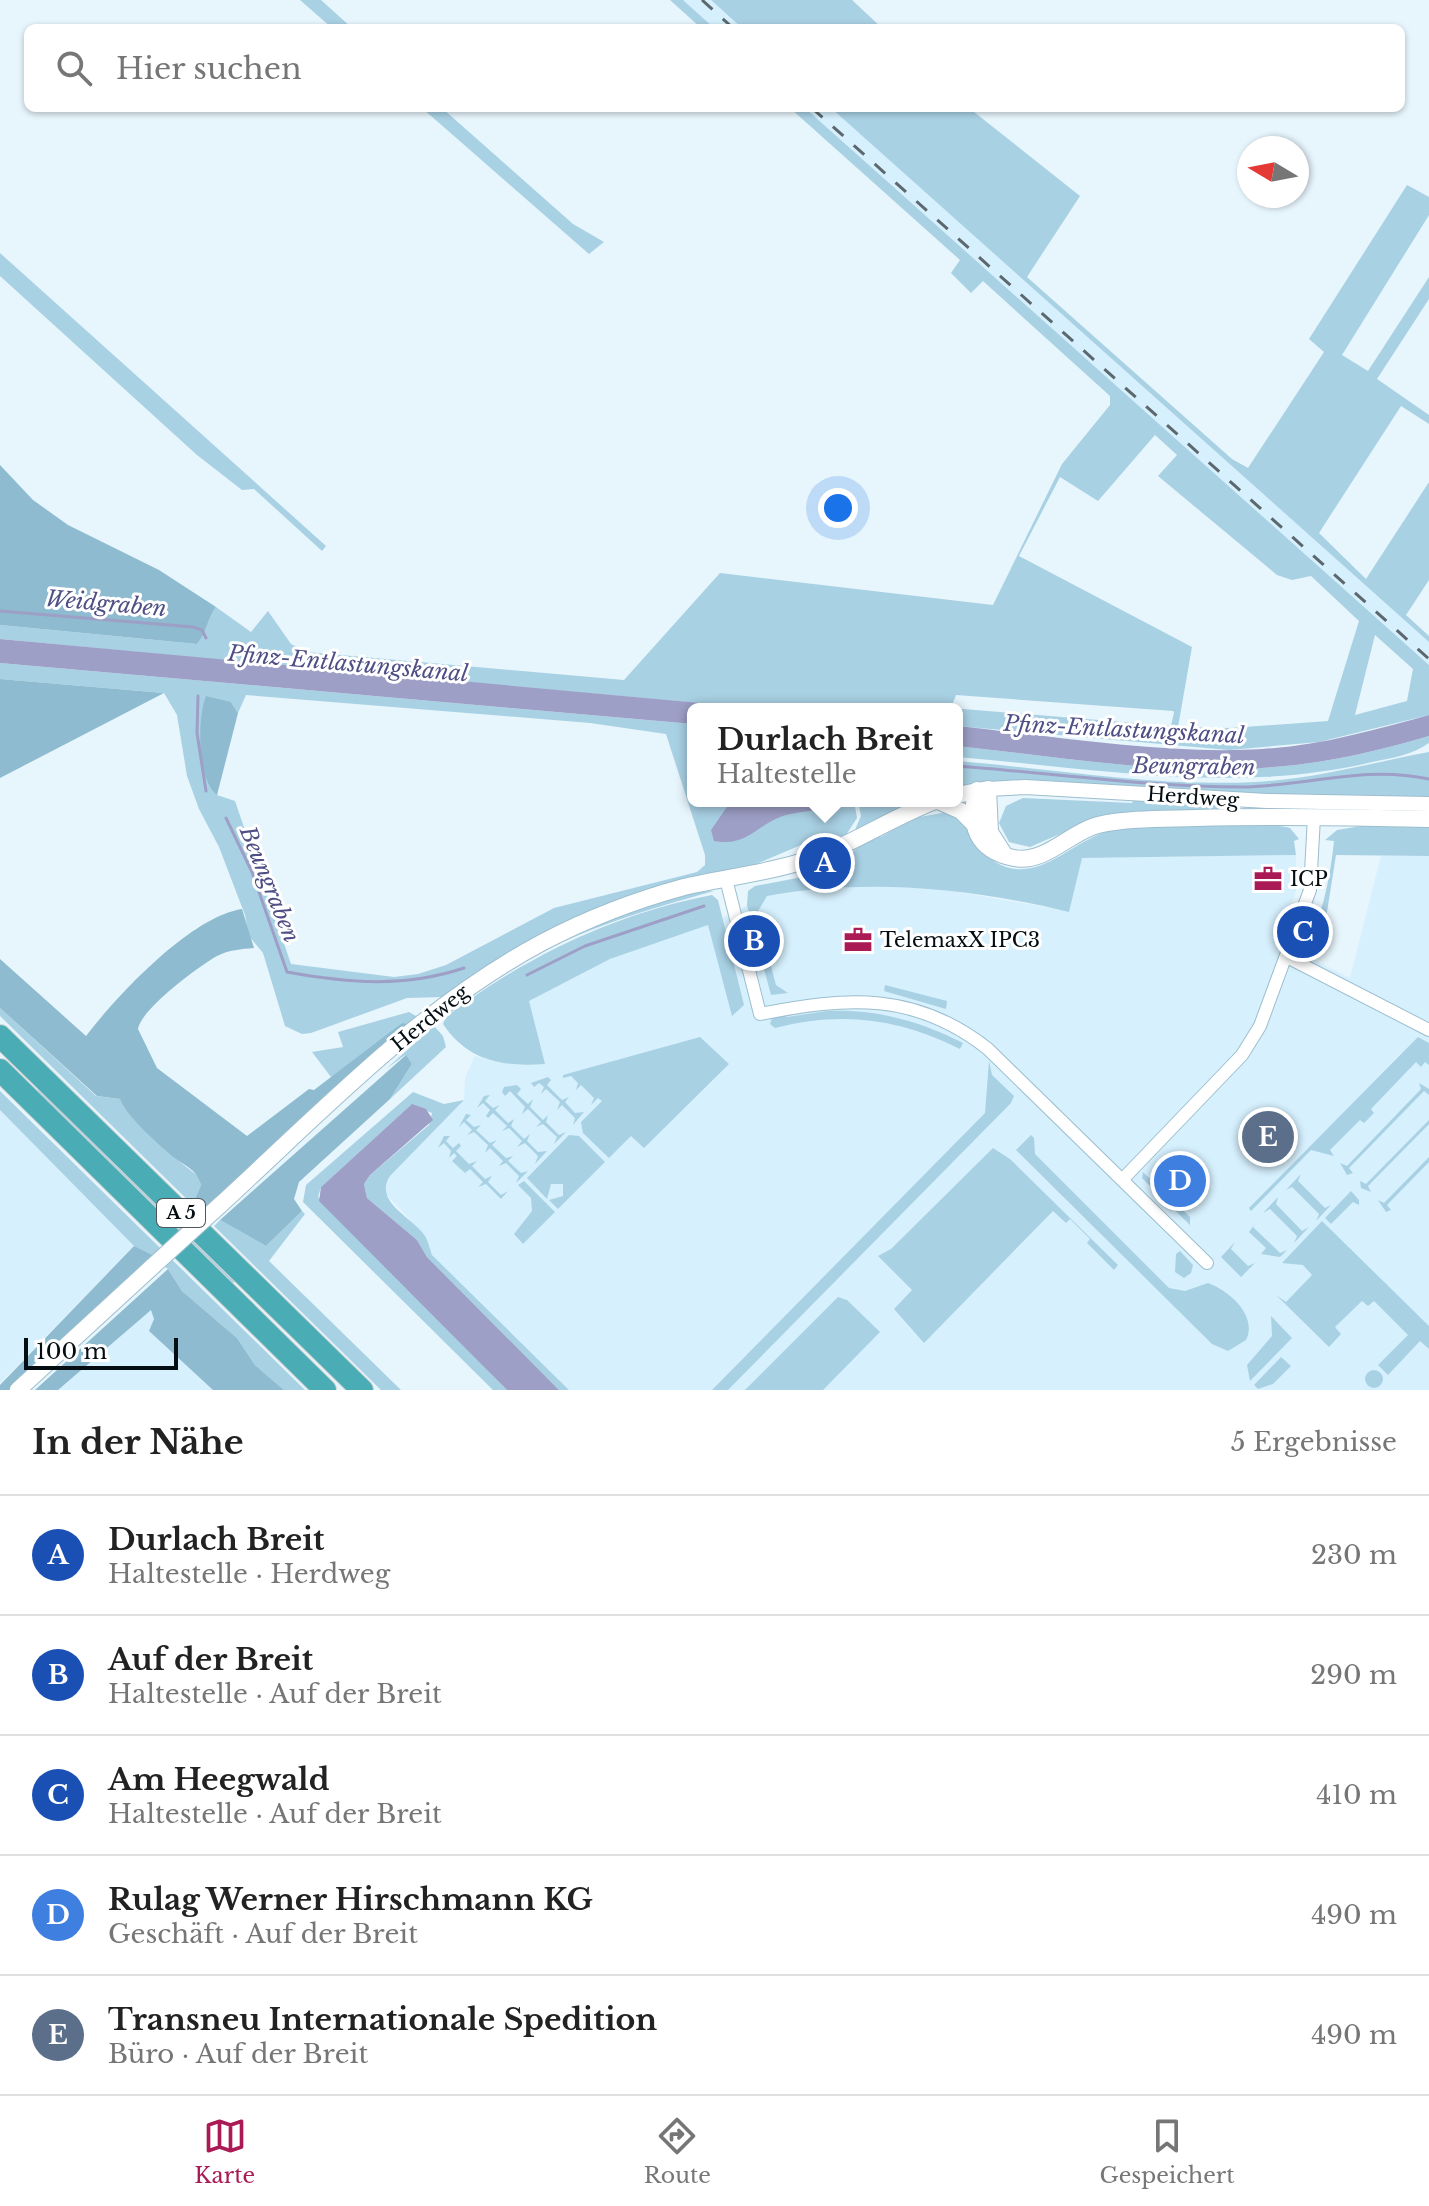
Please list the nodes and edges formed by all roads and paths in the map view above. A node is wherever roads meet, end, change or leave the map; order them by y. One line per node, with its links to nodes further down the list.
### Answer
1 (983, 790): 2 (main road, Herdweg); 3 (street, Herdweg); 8 (main road); 9 (main road)
2 (963, 794)
3 (1429, 804)
4 (924, 807): 10 (main road, Herdweg)
5 (951, 807): 8 (main road)
6 (1314, 817): 7 (main road); 9 (main road); 11 (street)
7 (1429, 819)
8 (973, 823): 9 (main road)
9 (1005, 855)
10 (726, 879): 15 (street); 17 (main road, Herdweg, bridge)
11 (1287, 957): 12 (street); 15 (street)
12 (1429, 1030)
13 (0, 1036): 19 (highway, A 5)
14 (0, 1070): 18 (highway, A 5)
15 (1122, 1180): 16 (street)
16 (1207, 1263)
17 (18, 1390)
18 (325, 1390)
19 (362, 1390)

